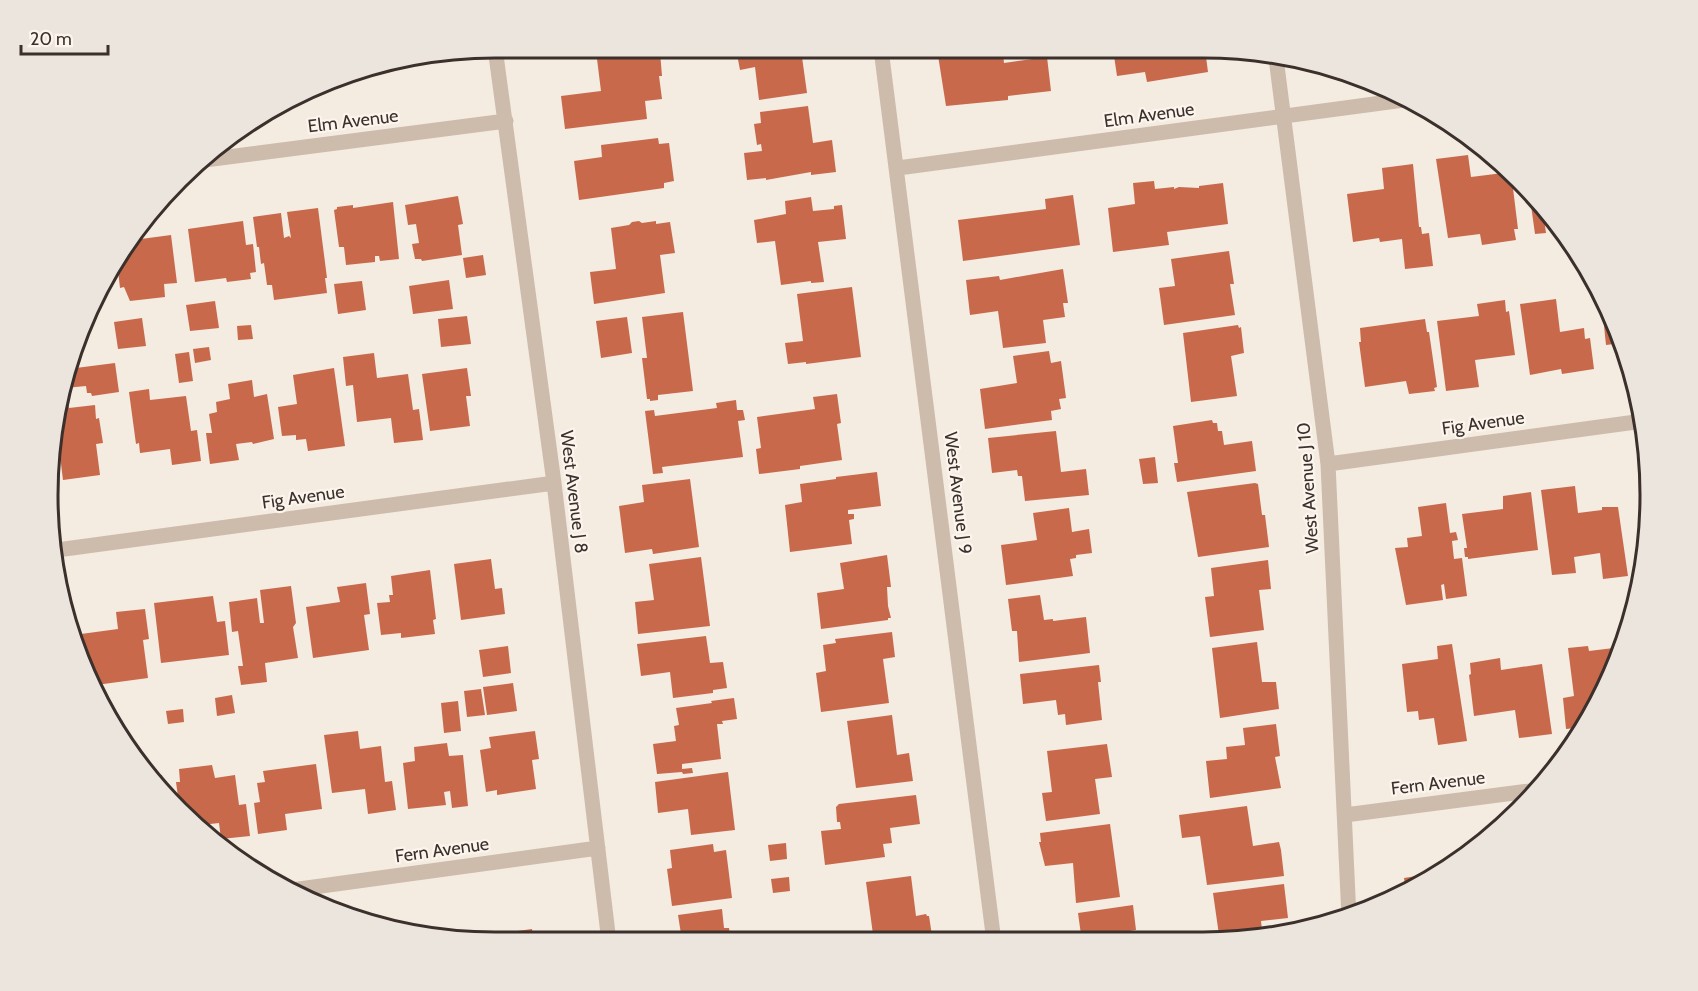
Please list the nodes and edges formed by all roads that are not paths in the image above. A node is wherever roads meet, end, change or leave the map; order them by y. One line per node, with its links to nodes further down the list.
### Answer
1 (497, 58): 6 (street, West Avenue J 8)
2 (882, 58): 8 (street, West Avenue J 9)
3 (1277, 65): 5 (street, West Avenue J 10)
4 (1391, 102): 5 (street, Elm Avenue)
5 (1284, 116): 8 (street, Elm Avenue); 10 (street, West Avenue J 10)
6 (506, 121): 7 (street, Elm Avenue); 11 (street, West Avenue J 8)
7 (218, 158)
8 (898, 168): 19 (street, West Avenue J 9)
9 (1633, 422): 10 (street, Fig Avenue)
10 (1328, 464): 14 (street, West Avenue J 10)
11 (554, 483): 12 (street, Fig Avenue); 15 (street, West Avenue J 8)
12 (62, 549)
13 (1524, 792): 14 (street, Fern Avenue)
14 (1345, 815): 17 (street, West Avenue J 10)
15 (598, 848): 16 (street, Fern Avenue); 18 (street, West Avenue J 8)
16 (305, 888)
17 (1349, 907)
18 (608, 932)
19 (993, 932)

